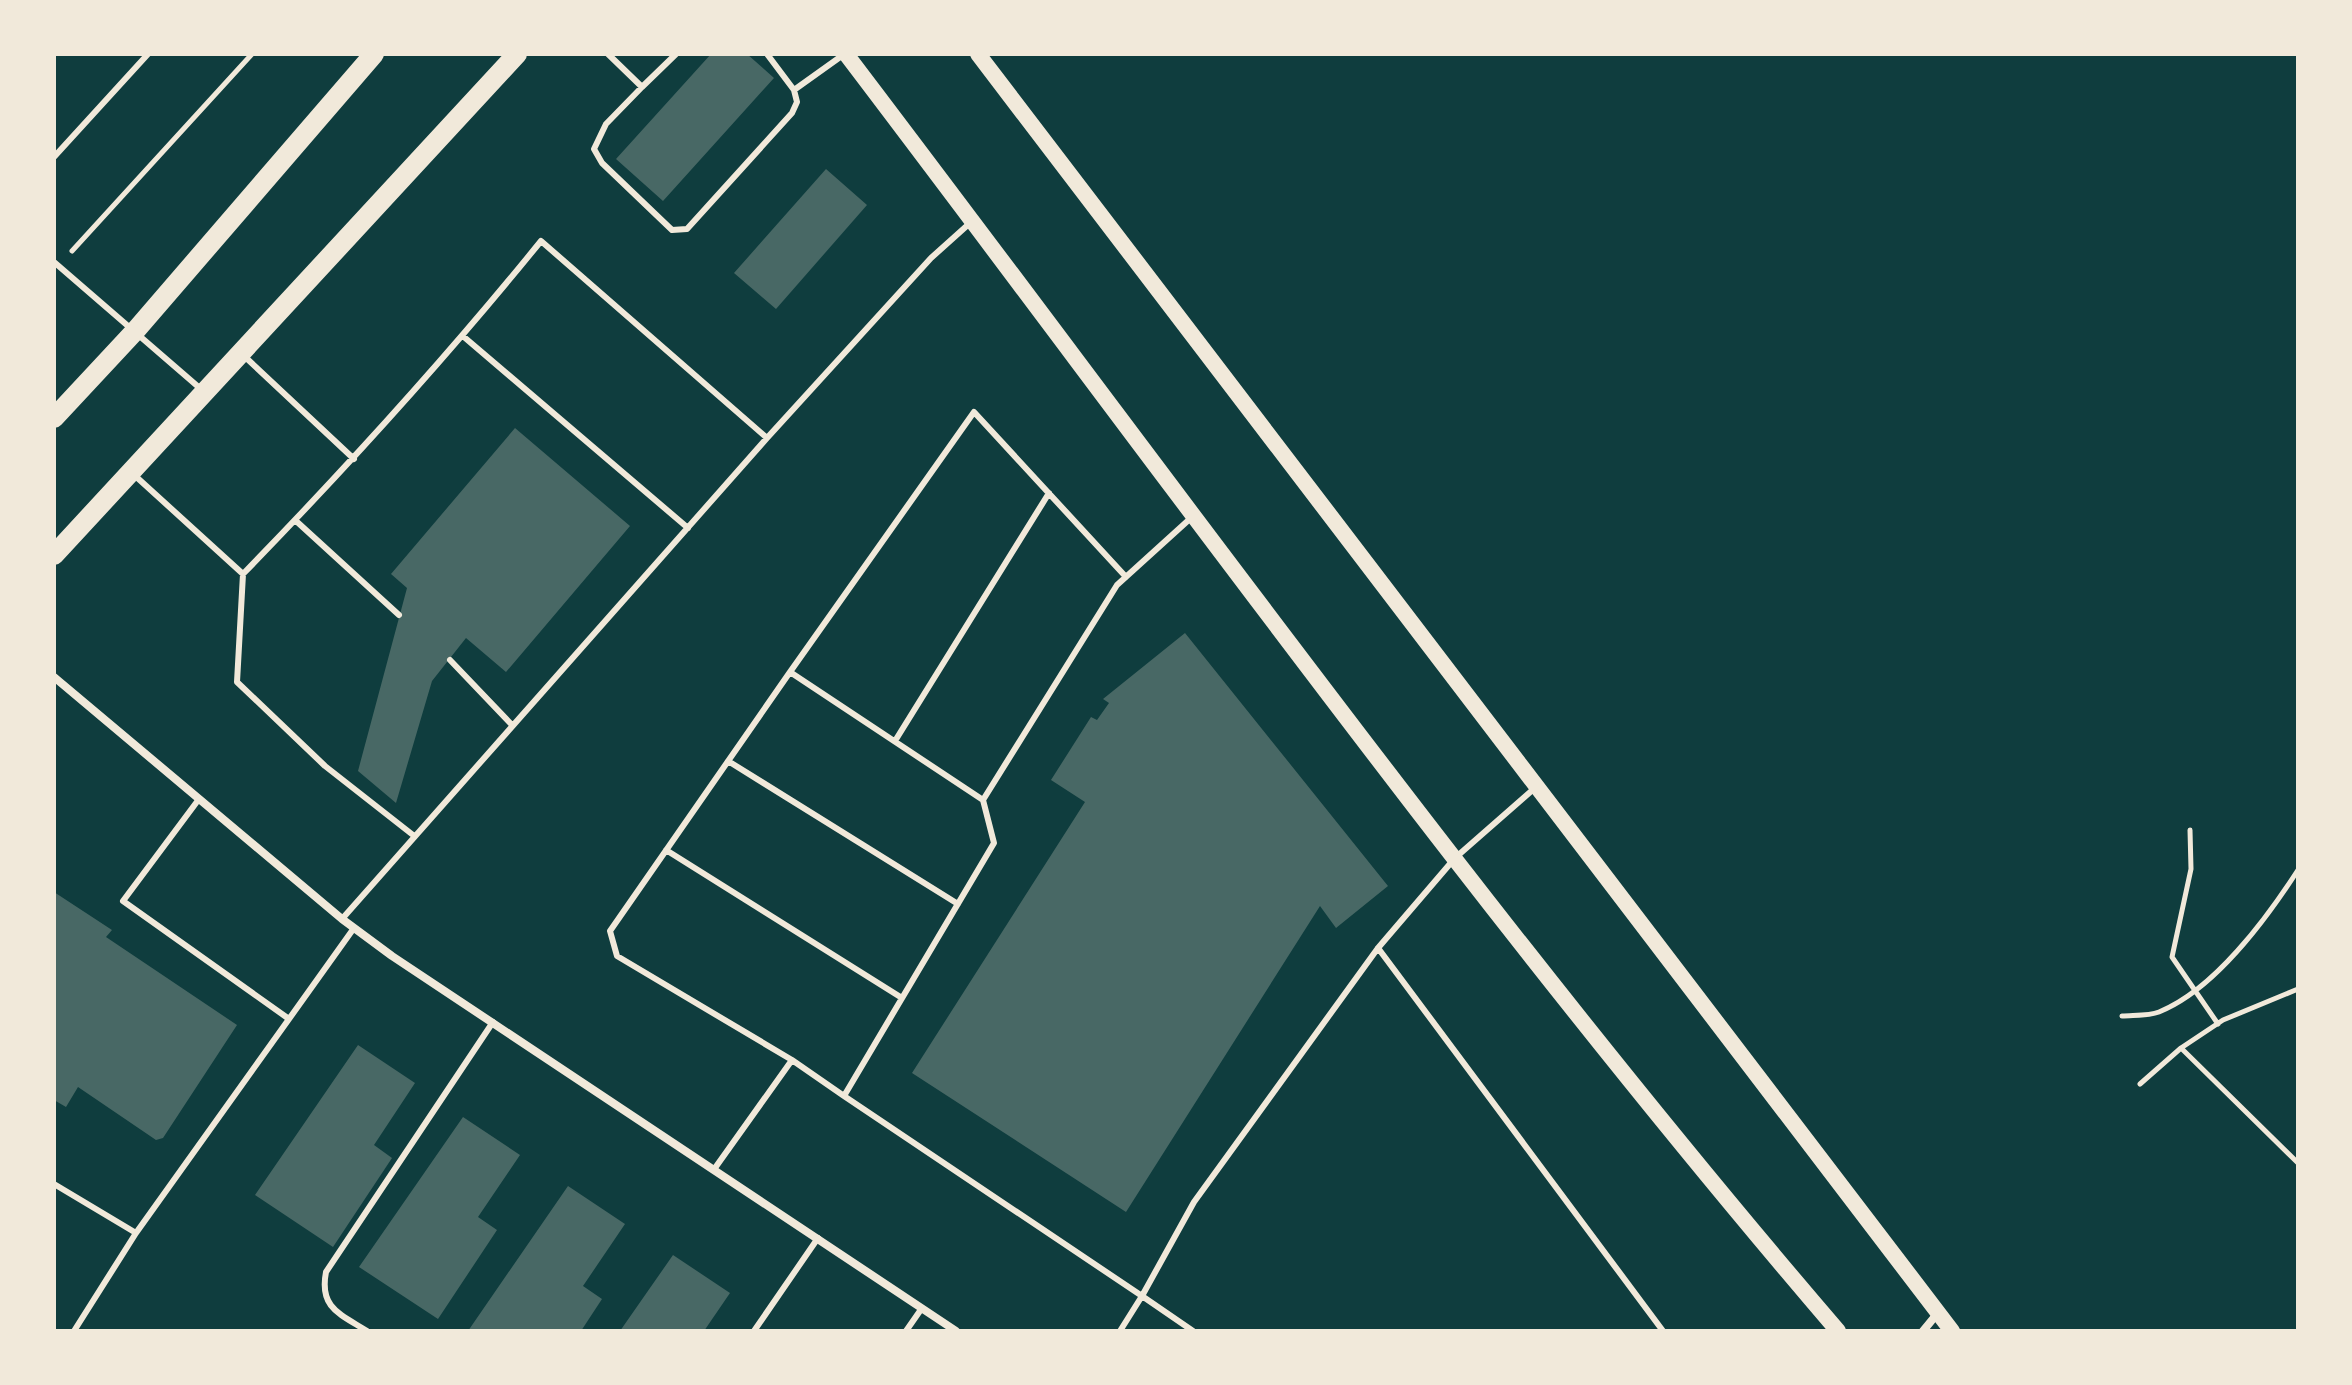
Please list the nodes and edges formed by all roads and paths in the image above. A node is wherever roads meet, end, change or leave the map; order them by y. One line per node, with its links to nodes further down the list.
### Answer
1 (148, 54): 12 (lane)
2 (252, 54): 14 (path)
3 (374, 54): 15 (main road)
4 (517, 54): 17 (main road)
5 (608, 54): 10 (lane)
6 (676, 54): 10 (lane)
7 (767, 54): 11 (lane)
8 (846, 54): 11 (lane); 13 (main road)
9 (978, 54): 37 (main road)
10 (642, 87): 11 (lane)
11 (794, 90)
12 (54, 157)
13 (973, 221): 20 (lane); 24 (main road)
14 (56, 264): 15 (lane)
15 (136, 330): 18 (lane); 19 (main road)
16 (464, 337): 20 (lane); 21 (lane); 26 (lane)
17 (240, 352): 18 (main road); 21 (lane)
18 (204, 391): 22 (main road)
19 (54, 418)
20 (767, 438): 26 (lane)
21 (354, 459): 25 (lane)
22 (129, 471): 27 (main road); 28 (lane)
23 (1049, 493): 29 (lane); 32 (lane); 35 (lane)
24 (1195, 515): 29 (lane); 43 (main road)
25 (295, 520): 28 (lane); 30 (lane)
26 (688, 528): 34 (lane)
27 (54, 555)
28 (243, 574): 41 (lane)
29 (1126, 577): 39 (lane)
30 (399, 615)
31 (450, 660): 34 (lane)
32 (790, 672): 35 (lane); 36 (lane)
33 (54, 677): 38 (street)
34 (512, 725): 41 (lane)
35 (895, 741): 39 (lane)
36 (728, 761): 42 (lane); 45 (lane)
37 (1536, 787): 43 (lane); 67 (main road)
38 (199, 799): 46 (street); 53 (lane)
39 (983, 800): 45 (lane)
40 (2190, 830): 50 (path)
41 (413, 835): 46 (lane)
42 (666, 850): 51 (lane); 57 (lane)
43 (1455, 858): 48 (lane); 76 (main road)
44 (2298, 870): 50 (path)
45 (958, 904): 51 (lane)
46 (342, 919): 47 (street)
47 (354, 928): 53 (lane); 54 (street)
48 (1378, 948): 65 (lane); 75 (lane)
49 (2298, 989): 55 (path)
50 (2194, 990): 52 (path); 55 (path)
51 (902, 998): 59 (lane)
52 (2122, 1016)
53 (289, 1019): 63 (lane)
54 (493, 1022): 61 (street); 69 (lane)
55 (2218, 1024): 56 (path)
56 (2181, 1048): 58 (path); 60 (path)
57 (792, 1060): 59 (lane); 61 (lane)
58 (2140, 1084)
59 (844, 1096): 65 (lane)
60 (2298, 1163)
61 (715, 1168): 64 (street)
62 (54, 1184): 63 (lane)
63 (136, 1233): 68 (lane)
64 (818, 1238): 66 (street); 70 (lane)
65 (1142, 1296): 73 (lane); 74 (lane)
66 (922, 1308): 71 (lane); 72 (street)
67 (1937, 1314): 77 (street); 78 (main road)
68 (74, 1331)
69 (367, 1331)
70 (754, 1331)
71 (906, 1331)
72 (956, 1331)
73 (1120, 1331)
74 (1193, 1331)
75 (1663, 1331)
76 (1838, 1331)
77 (1923, 1331)
78 (1952, 1331)

